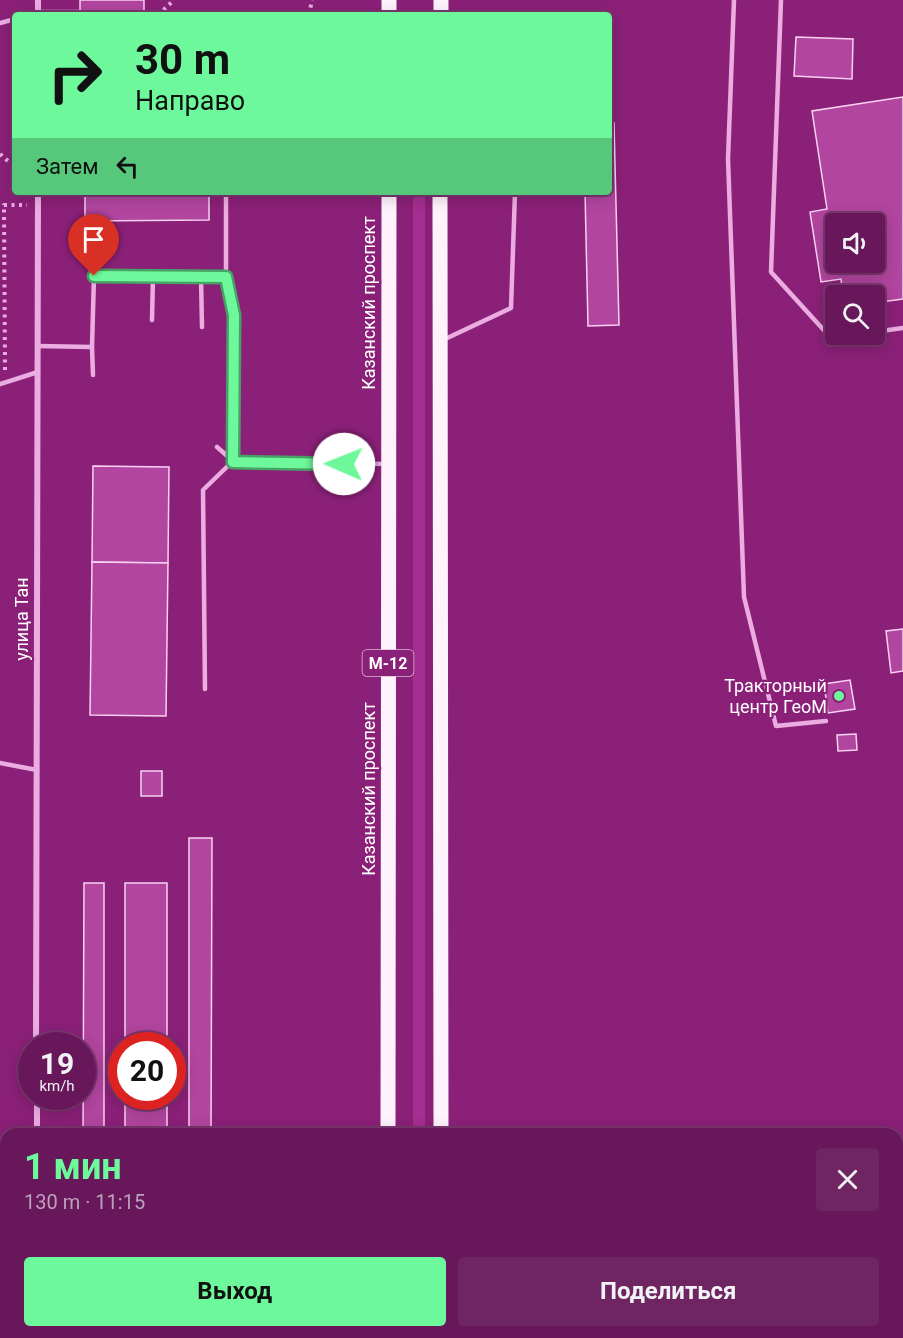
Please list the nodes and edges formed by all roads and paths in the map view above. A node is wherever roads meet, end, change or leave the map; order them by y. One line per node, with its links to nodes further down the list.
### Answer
1 (174, 0): 4 (path)
2 (734, 0): 31 (lane)
3 (781, 0): 20 (lane)
4 (161, 12)
5 (0, 154): 6 (path)
6 (12, 164)
7 (38, 195): 12 (street, улица Тан)
8 (226, 195): 15 (lane)
9 (389, 195): 29 (main road, Казанский проспект / М-12)
10 (441, 195): 21 (main road)
11 (514, 195): 21 (lane)
12 (38, 204): 22 (street, улица Тан); 26 (path)
13 (153, 276): 14 (lane); 16 (lane); 23 (lane)
14 (201, 277): 15 (lane); 17 (lane)
15 (226, 277): 28 (lane)
16 (152, 320)
17 (202, 327)
18 (903, 328): 19 (lane)
19 (885, 330)
20 (825, 331)
21 (441, 341): 38 (main road)
22 (38, 346): 23 (lane); 24 (street, улица Тан)
23 (92, 347): 25 (lane)
24 (38, 372): 26 (lane); 33 (street, улица Тан)
25 (93, 375)
26 (2, 383)
27 (217, 447): 28 (lane)
28 (233, 462): 29 (lane); 30 (lane)
29 (389, 464): 37 (main road, Казанский проспект / М-12)
30 (205, 689)
31 (826, 721)
32 (0, 763): 33 (lane)
33 (37, 770): 34 (street, улица Тан)
34 (36, 1032)
35 (37, 1110): 36 (street)
36 (37, 1128)
37 (388, 1128)
38 (441, 1128)

